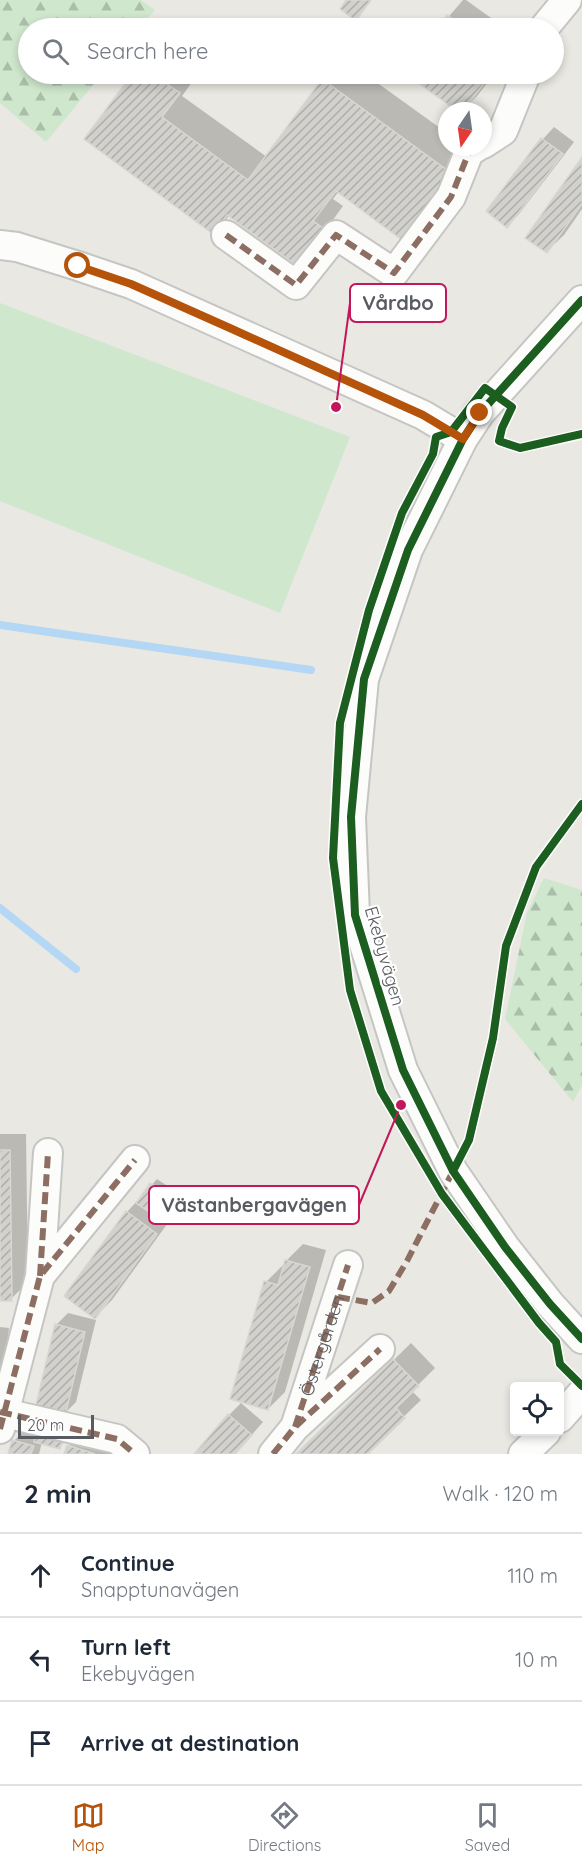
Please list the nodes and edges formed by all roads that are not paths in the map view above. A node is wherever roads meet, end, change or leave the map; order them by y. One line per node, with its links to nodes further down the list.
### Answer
1 (567, 0): 2 (street)
2 (552, 18)
3 (522, 84): 4 (street)
4 (492, 138)
5 (472, 156): 6 (street)
6 (226, 235)
7 (0, 245): 9 (street)
8 (582, 300): 9 (street, Ekebyvägen)
9 (463, 439): 14 (street, Ekebyvägen)
10 (48, 1153): 13 (street)
11 (135, 1160): 13 (street)
12 (348, 1265): 19 (street, Östergården)
13 (40, 1276): 18 (street)
14 (582, 1339)
15 (380, 1349): 19 (street, Östergården)
16 (582, 1393): 17 (street)
17 (564, 1413)
18 (2, 1418): 21 (street)
19 (295, 1427): 22 (street, Östergården)
20 (541, 1436): 23 (street)
21 (135, 1454)
22 (273, 1454)
23 (523, 1454)

